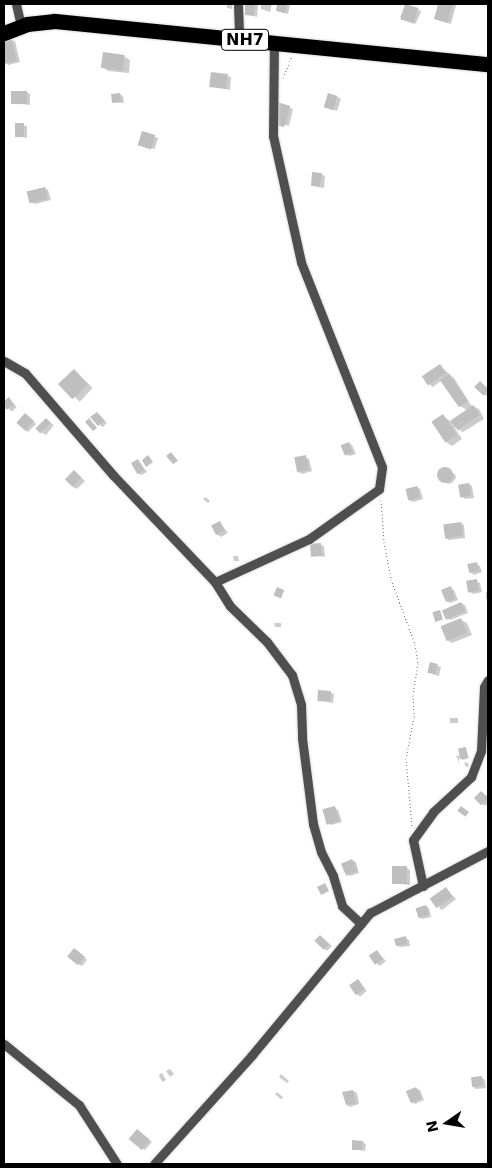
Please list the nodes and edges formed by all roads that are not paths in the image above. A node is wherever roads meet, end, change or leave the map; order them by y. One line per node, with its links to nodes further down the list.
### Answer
1 (16, 4): 3 (street)
2 (238, 4): 5 (street)
3 (21, 26): 4 (highway, NH7); 5 (highway, NH7)
4 (4, 33)
5 (239, 40): 6 (highway, NH7)
6 (274, 43): 7 (highway, NH7); 9 (street)
7 (488, 64)
8 (4, 361): 9 (street)
9 (215, 582): 14 (street)
10 (488, 680): 11 (street)
11 (485, 751): 13 (street)
12 (488, 851): 13 (street)
13 (423, 886): 14 (street)
14 (361, 924): 17 (street)
15 (4, 1044): 16 (street)
16 (117, 1164)
17 (154, 1164)

